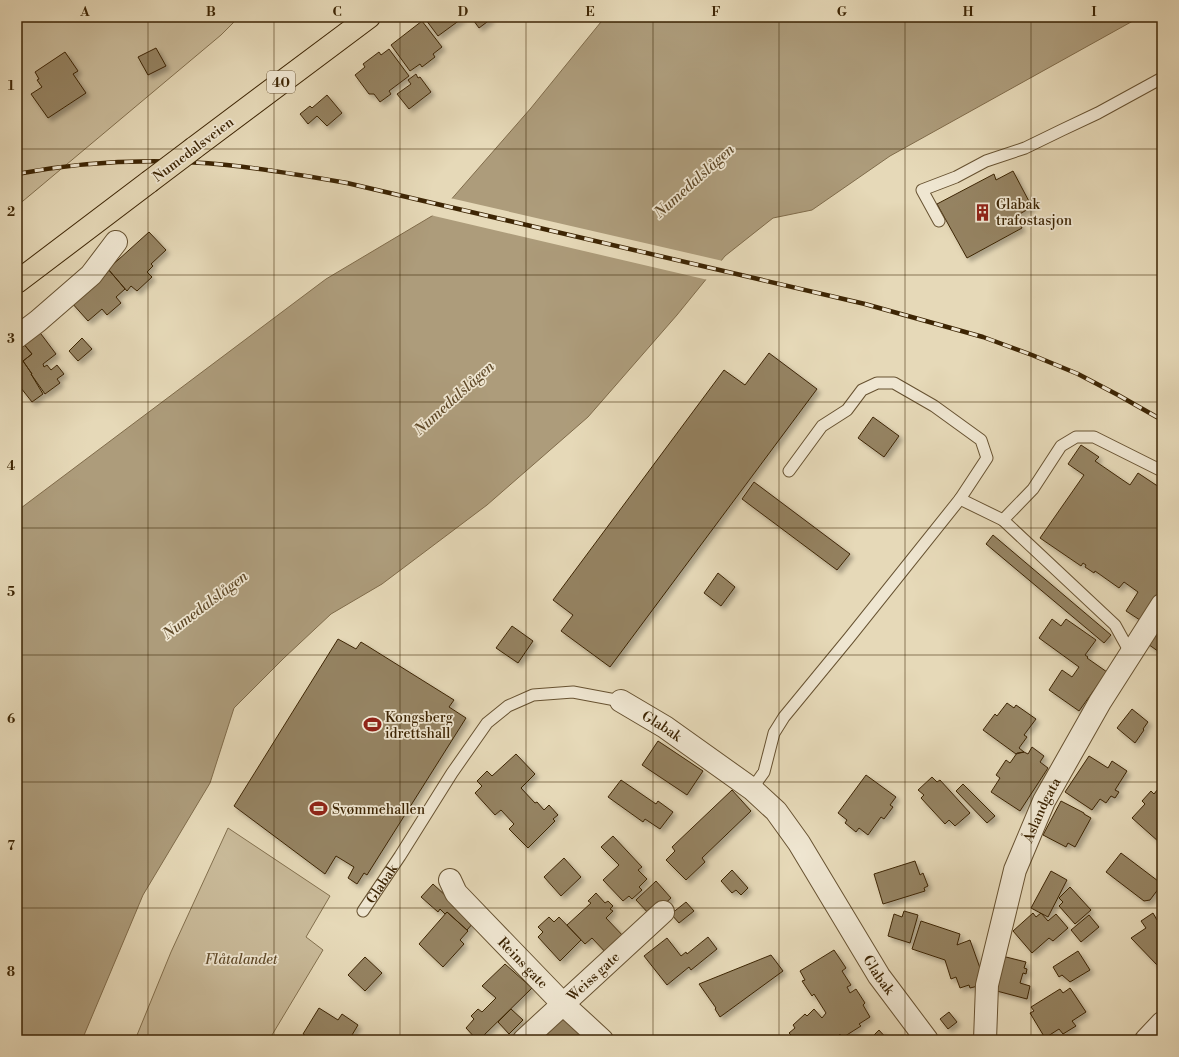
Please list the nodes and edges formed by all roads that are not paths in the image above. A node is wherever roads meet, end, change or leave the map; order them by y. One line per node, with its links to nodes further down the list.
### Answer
1 (369, 17): 5 (main road, Numedalsveien / 40, bridge)
2 (1162, 78): 3 (lane)
3 (939, 222)
4 (116, 242): 6 (street)
5 (17, 282)
6 (17, 337)
7 (789, 471): 9 (lane)
8 (1162, 471): 10 (lane)
9 (960, 499): 10 (lane); 14 (lane)
10 (1003, 520): 12 (lane)
11 (1162, 605): 12 (street, Åslandgata)
12 (1130, 654): 23 (street, Åslandgata)
13 (621, 701): 14 (street, Glabak); 16 (lane, Glabak)
14 (752, 789): 22 (street, Glabak)
15 (450, 880): 18 (street, Reins gate)
16 (363, 911)
17 (663, 912): 18 (street, Weiss gate)
18 (564, 1005): 20 (street, Weiss gate); 21 (street, Reins gate)
19 (1162, 1023): 24 (street)
20 (524, 1040)
21 (602, 1040)
22 (927, 1040)
23 (985, 1040)
24 (1146, 1040)

